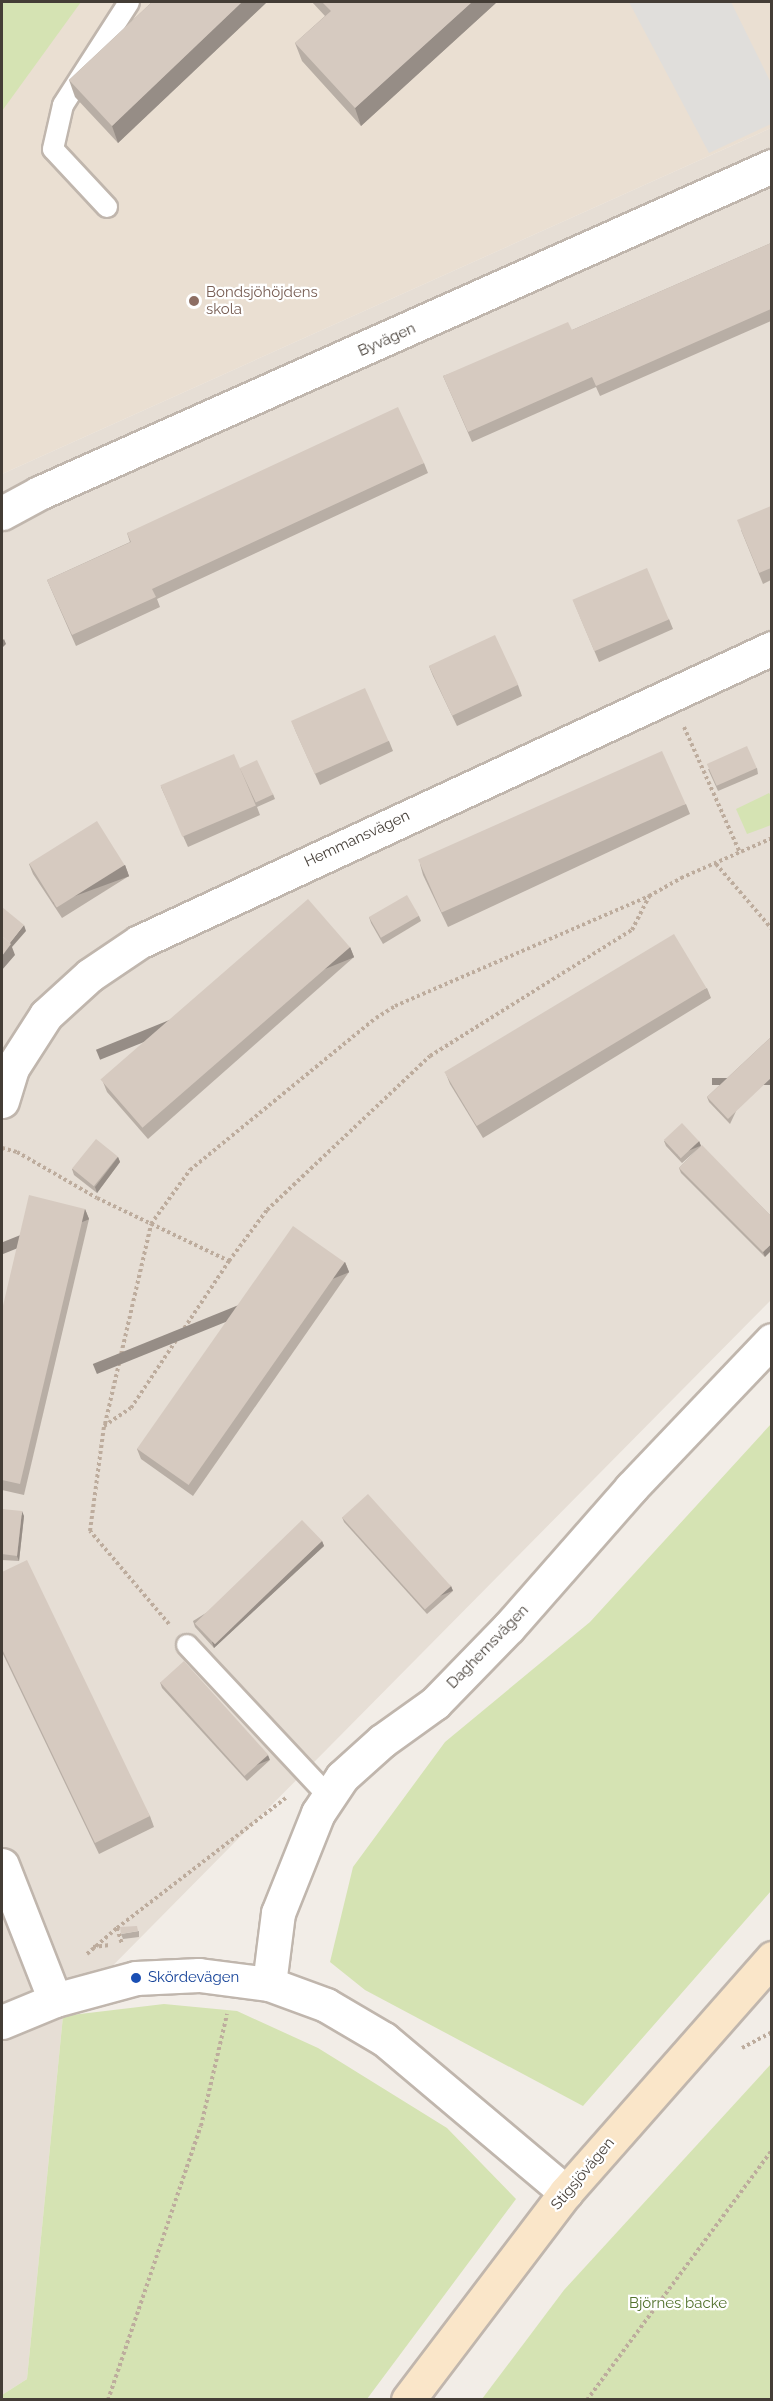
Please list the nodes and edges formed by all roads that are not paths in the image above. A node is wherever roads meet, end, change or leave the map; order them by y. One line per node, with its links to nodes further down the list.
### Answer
1 (129, 2): 3 (lane)
2 (771, 166): 4 (street, Byvägen)
3 (107, 207)
4 (2, 513)
5 (771, 648): 6 (street, Hemmansvägen)
6 (2, 1101)
7 (771, 1340): 9 (street, Daghemsvägen)
8 (187, 1645): 9 (lane)
9 (329, 1797): 12 (street, Daghemsvägen)
10 (2, 1865): 13 (street)
11 (771, 1958): 15 (main road, Stigsjövägen)
12 (269, 1984): 13 (street); 15 (street)
13 (55, 2000): 14 (street)
14 (2, 2022)
15 (566, 2192): 16 (main road, Stigsjövägen)
16 (408, 2400)

